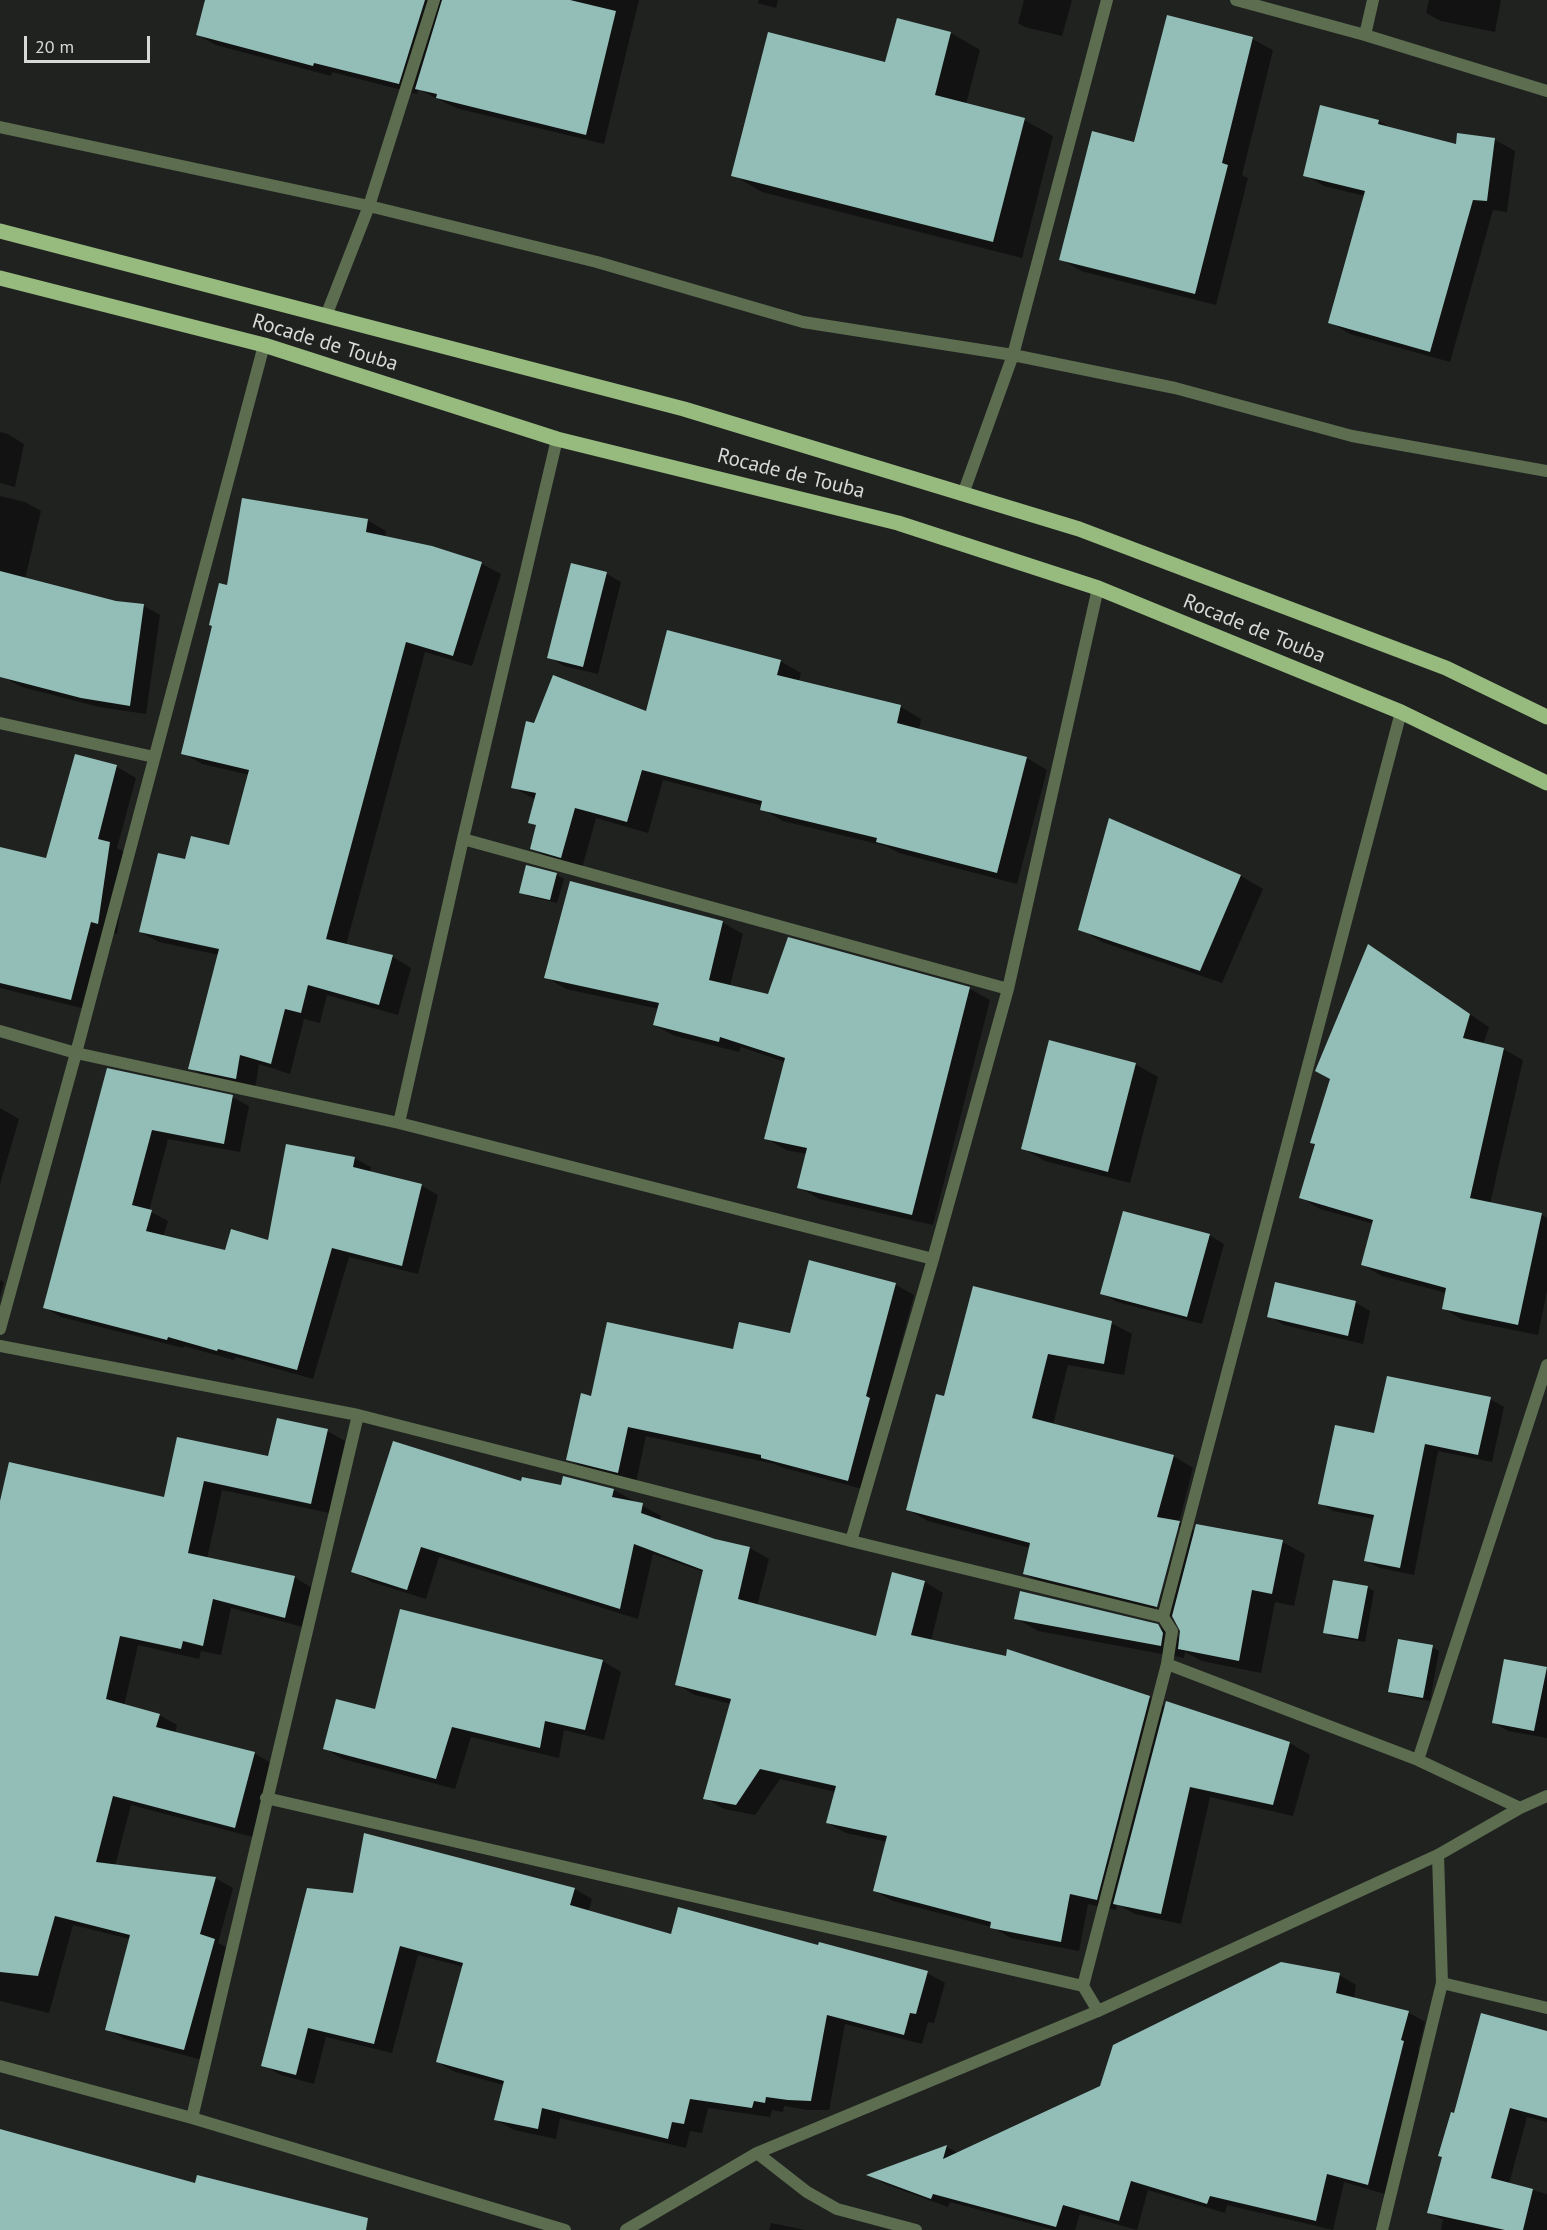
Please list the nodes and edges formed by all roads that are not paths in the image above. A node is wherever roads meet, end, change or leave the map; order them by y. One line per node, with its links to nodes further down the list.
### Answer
1 (434, 0): 8 (street)
2 (1107, 0): 13 (street)
3 (1236, 0): 5 (street)
4 (1372, 0): 5 (street)
5 (1365, 35): 6 (street)
6 (1547, 91)
7 (0, 127): 8 (street)
8 (369, 206): 11 (street); 13 (street)
9 (0, 231): 11 (main road, Rocade de Touba)
10 (0, 278): 12 (main road, Rocade de Touba)
11 (327, 316): 16 (main road, Rocade de Touba)
12 (264, 345): 14 (main road, Rocade de Touba); 21 (street)
13 (1013, 355): 15 (street); 16 (street)
14 (557, 439): 17 (main road, Rocade de Touba); 23 (street)
15 (1547, 471)
16 (963, 494): 19 (main road, Rocade de Touba)
17 (1098, 588): 18 (main road, Rocade de Touba); 24 (street)
18 (1401, 712): 22 (main road, Rocade de Touba); 35 (street)
19 (1547, 717)
20 (0, 723): 21 (street)
21 (154, 757): 26 (street)
22 (1547, 783)
23 (463, 839): 24 (street); 27 (street)
24 (1008, 989): 28 (street)
25 (0, 1031): 26 (street)
26 (76, 1053): 27 (street); 29 (street)
27 (399, 1123): 28 (street)
28 (933, 1259): 34 (street)
29 (0, 1329)
30 (0, 1346): 33 (street)
31 (1547, 1365): 32 (street)
32 (1542, 1404): 37 (street)
33 (358, 1414): 34 (street); 39 (street)
34 (851, 1541): 35 (street)
35 (1163, 1617): 36 (street)
36 (1167, 1664): 37 (street); 43 (street)
37 (1418, 1760): 40 (street)
38 (1547, 1796): 40 (street)
39 (266, 1798): 43 (street); 47 (street)
40 (1520, 1808): 41 (street)
41 (1438, 1855): 42 (street); 45 (street)
42 (1442, 1983): 44 (street); 52 (street)
43 (1083, 1986): 45 (street)
44 (1547, 2008)
45 (1098, 2011): 48 (street)
46 (0, 2066): 47 (street)
47 (192, 2118): 49 (street)
48 (757, 2153): 50 (street); 51 (street)
49 (565, 2230)
50 (626, 2230)
51 (916, 2230)
52 (1382, 2230)

